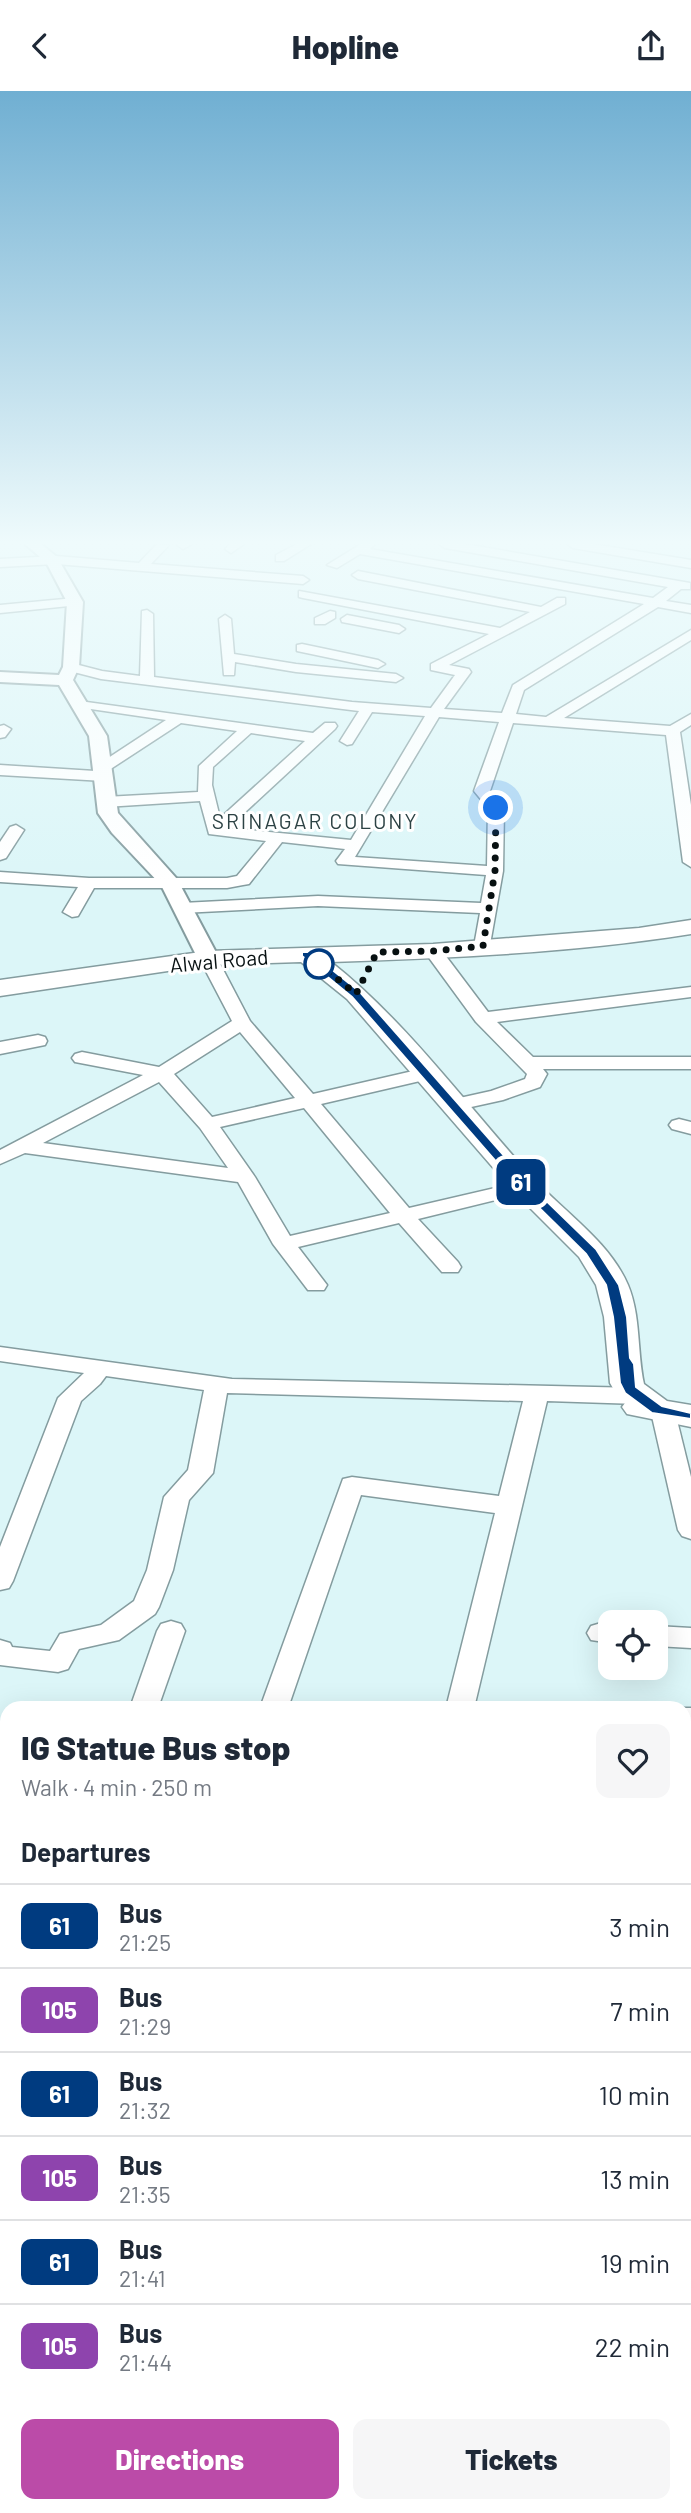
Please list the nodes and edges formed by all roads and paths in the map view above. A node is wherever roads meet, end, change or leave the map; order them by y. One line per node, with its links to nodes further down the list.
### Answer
1 (70, 657): 10 (street)
2 (147, 657): 12 (street)
3 (228, 657): 9 (street); 13 (street)
4 (299, 657): 9 (street)
5 (337, 657): 9 (street)
6 (452, 657): 16 (street)
7 (568, 657): 17 (street)
8 (653, 657): 20 (street)
9 (296, 668)
10 (68, 674): 11 (street); 12 (street); 14 (street)
11 (0, 677)
12 (147, 680): 13 (street)
13 (230, 691): 15 (street)
14 (77, 703): 19 (street); 27 (street)
15 (368, 708): 16 (street); 25 (street)
16 (435, 713): 17 (street); 33 (street)
17 (506, 718): 20 (street); 36 (street)
18 (691, 718): 23 (street)
19 (176, 720): 22 (street); 27 (street)
20 (549, 721): 23 (street)
21 (330, 726): 24 (street)
22 (246, 730): 24 (street); 28 (street)
23 (673, 731): 35 (street)
24 (315, 738): 31 (street)
25 (347, 741)
26 (0, 770): 27 (street)
27 (102, 773): 29 (street)
28 (208, 796): 29 (street); 31 (street)
29 (104, 802): 39 (street)
30 (16, 830): 34 (street)
31 (215, 831): 32 (street)
32 (276, 839): 33 (street); 39 (street)
33 (356, 845): 36 (street)
34 (0, 855)
35 (691, 862)
36 (495, 871): 41 (street)
37 (0, 877): 38 (street)
38 (89, 883): 39 (street); 42 (street)
39 (170, 883): 40 (street)
40 (182, 908): 41 (street); 48 (street)
41 (487, 908): 44 (street)
42 (72, 912)
43 (691, 927): 44 (main road, Alwal Road)
44 (483, 946): 45 (main road, Alwal Road)
45 (433, 951): 46 (main road, Alwal Road); 52 (street)
46 (377, 952): 47 (main road, Alwal Road); 51 (main road)
47 (306, 954): 48 (main road, Alwal Road); 51 (main road)
48 (208, 958): 49 (main road, Alwal Road); 53 (street)
49 (0, 988)
50 (691, 992): 52 (street)
51 (356, 994): 60 (main road)
52 (483, 1018): 57 (street)
53 (242, 1023): 59 (street); 61 (street)
54 (38, 1041): 55 (street)
55 (0, 1048)
56 (82, 1058): 59 (street)
57 (528, 1063): 58 (street); 62 (street)
58 (691, 1063)
59 (162, 1073): 63 (street); 64 (street)
60 (426, 1074): 61 (street); 62 (main road)
61 (311, 1101): 63 (street); 68 (street)
62 (453, 1105): 67 (main road)
63 (207, 1124): 66 (street)
64 (25, 1147): 65 (street); 66 (street)
65 (0, 1158)
66 (245, 1177): 69 (street)
67 (525, 1187): 68 (street); 76 (main road)
68 (403, 1217): 69 (street); 70 (street)
69 (284, 1244): 71 (street)
70 (450, 1267)
71 (316, 1285)
72 (0, 1354): 73 (street)
73 (98, 1368): 74 (street); 79 (street)
74 (217, 1384): 75 (street); 83 (street)
75 (536, 1395): 76 (street); 77 (street)
76 (653, 1406): 78 (street)
77 (508, 1506): 85 (street); 86 (street)
78 (691, 1530)
79 (0, 1581)
80 (171, 1631): 84 (street)
81 (668, 1637): 82 (street)
82 (691, 1638)
83 (0, 1650)
84 (146, 1701)
85 (276, 1701)
86 (462, 1701)

